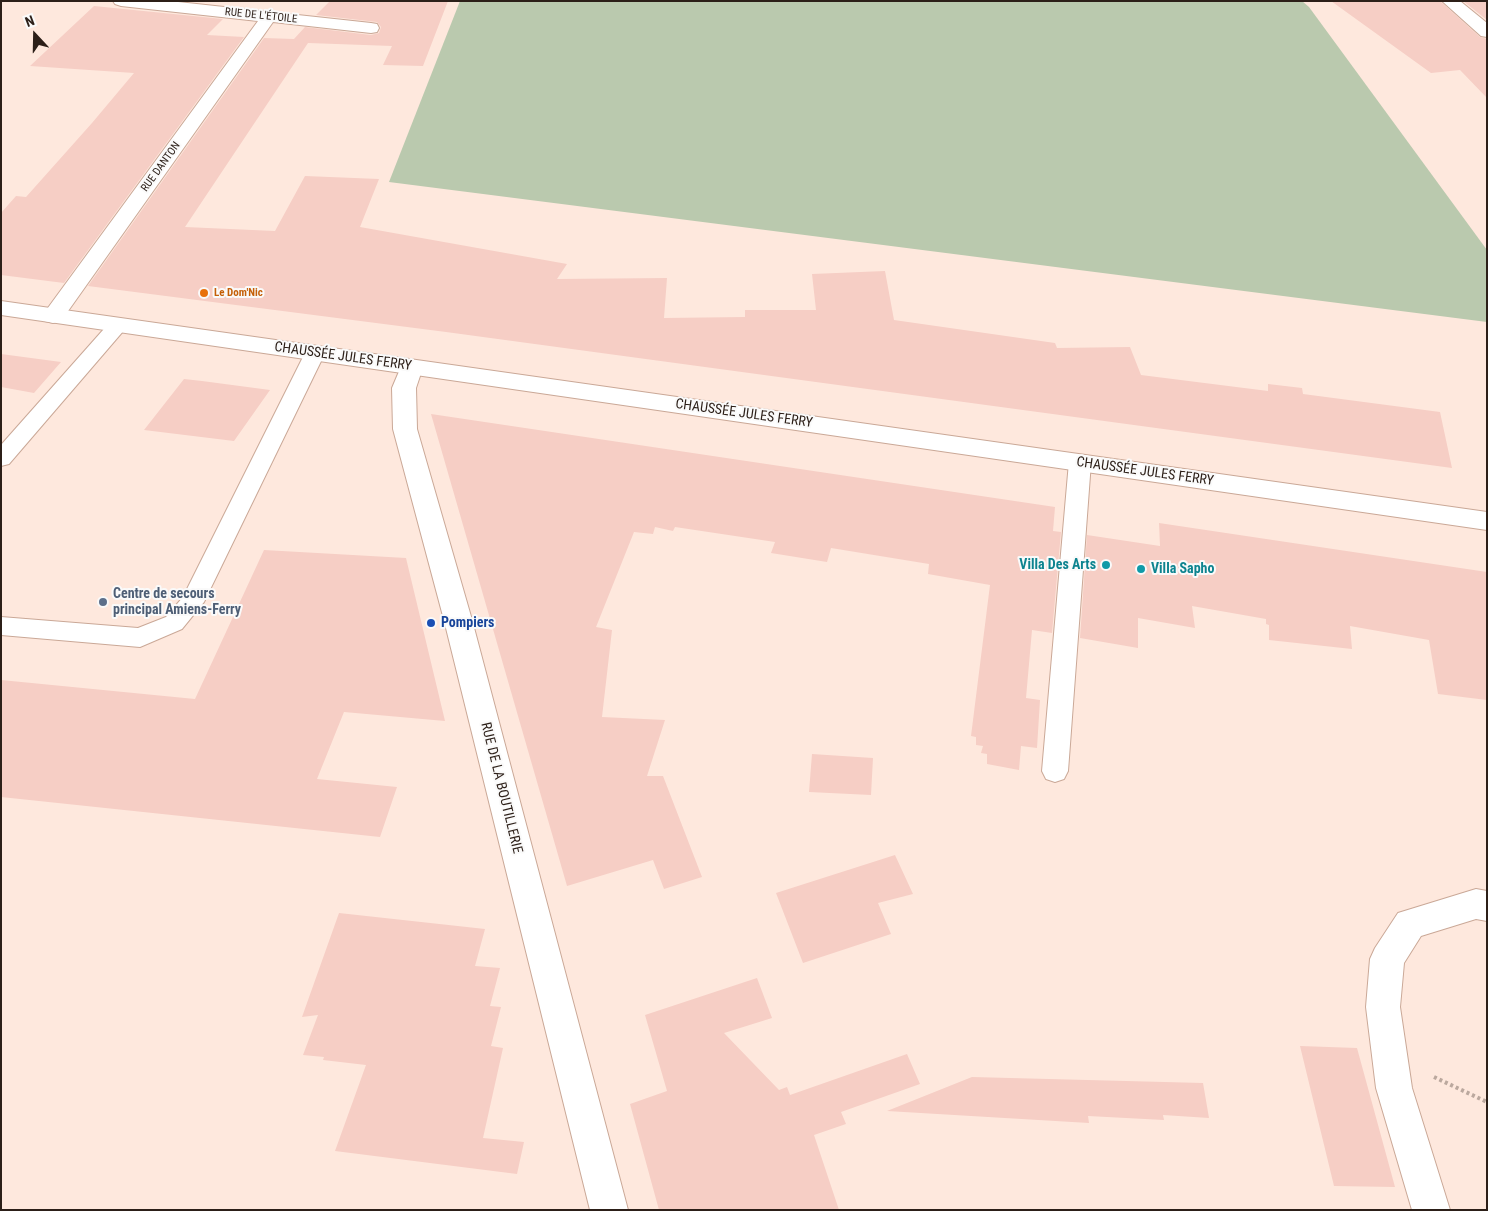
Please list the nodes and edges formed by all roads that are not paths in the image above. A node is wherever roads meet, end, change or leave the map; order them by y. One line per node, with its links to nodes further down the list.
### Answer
1 (121, 1): 3 (street, RUE DE L'ÉTOILE)
2 (1450, 1): 5 (street)
3 (268, 18): 4 (street, RUE DE L'ÉTOILE); 7 (street, RUE DANTON)
4 (371, 28)
5 (1487, 32)
6 (1, 308): 7 (street, CHAUSSÉE JULES FERRY)
7 (53, 316): 8 (street, CHAUSSÉE JULES FERRY)
8 (118, 325): 9 (street, CHAUSSÉE JULES FERRY); 11 (lane)
9 (315, 353): 10 (street, CHAUSSÉE JULES FERRY); 14 (lane)
10 (411, 367): 12 (street, CHAUSSÉE JULES FERRY); 17 (street, RUE DE LA BOUTILLERIE)
11 (1, 459)
12 (1080, 462): 13 (street, CHAUSSÉE JULES FERRY); 15 (lane)
13 (1487, 521)
14 (1, 626)
15 (1055, 771)
16 (1487, 906): 18 (street)
17 (609, 1210)
18 (1431, 1210)

